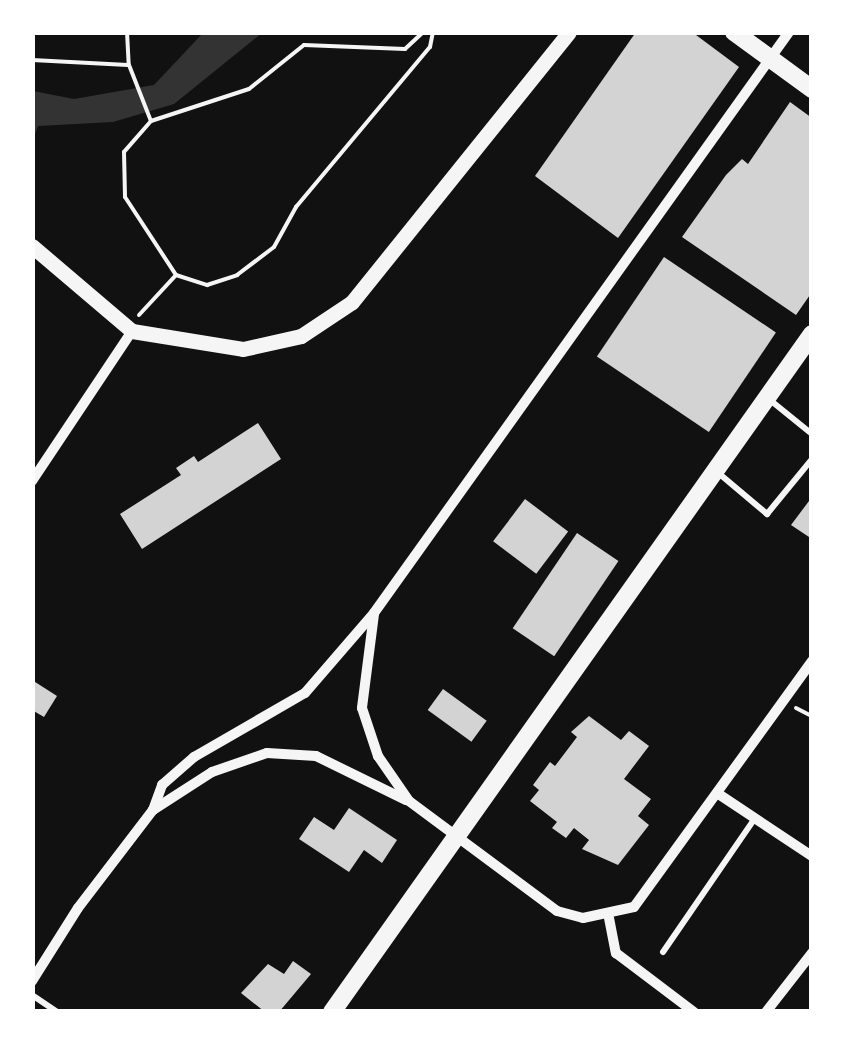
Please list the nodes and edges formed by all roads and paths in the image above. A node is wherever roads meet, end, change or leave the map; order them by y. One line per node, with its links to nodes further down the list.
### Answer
1 (127, 32): 9 (path)
2 (423, 32): 11 (path)
3 (433, 32): 13 (path)
4 (569, 32): 14 (street)
5 (734, 32): 8 (main road)
6 (789, 32): 8 (street)
7 (32, 60): 9 (path)
8 (770, 60): 10 (main road); 21 (street)
9 (129, 66): 11 (path)
10 (812, 90)
11 (151, 122): 13 (path)
12 (32, 246): 14 (street)
13 (176, 275): 14 (path)
14 (132, 331): 20 (street)
15 (812, 334): 16 (main road)
16 (767, 397): 17 (lane); 19 (main road)
17 (812, 434)
18 (812, 459): 19 (lane)
19 (715, 470): 29 (main road)
20 (32, 481)
21 (374, 613): 26 (street); 27 (street)
22 (812, 661): 25 (street)
23 (796, 708): 24 (path)
24 (812, 716)
25 (717, 793): 28 (street); 31 (street)
26 (409, 802): 27 (street); 29 (street)
27 (152, 810): 34 (street)
28 (755, 818): 30 (street); 32 (lane)
29 (456, 836): 31 (street); 37 (main road)
30 (812, 856)
31 (608, 918): 38 (street)
32 (663, 952)
33 (812, 953): 39 (street)
34 (32, 981)
35 (32, 994): 36 (lane)
36 (57, 1012)
37 (332, 1012)
38 (694, 1012)
39 (766, 1012)

